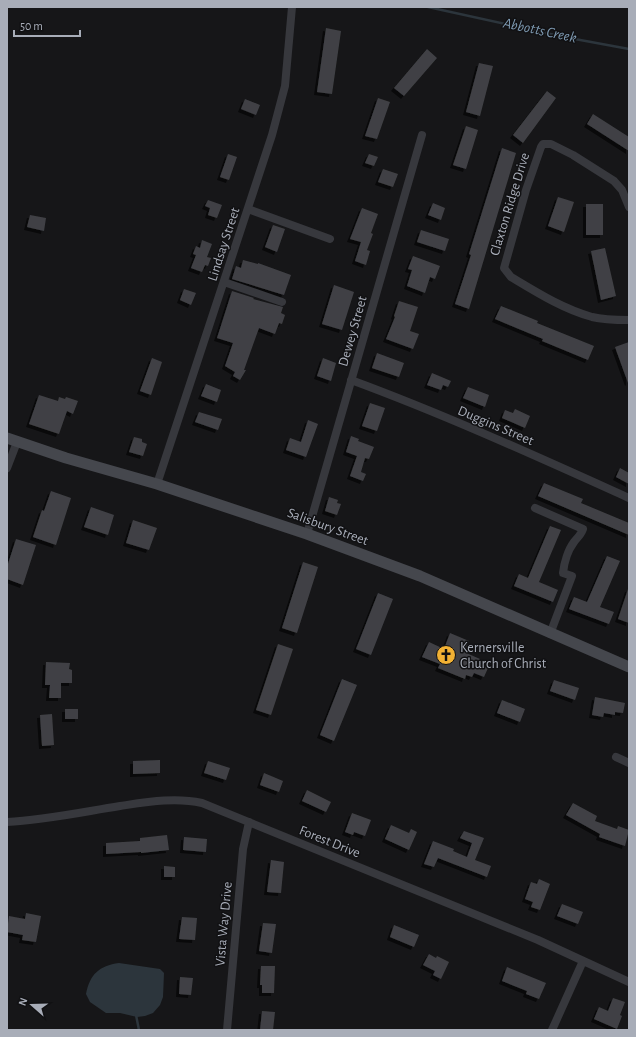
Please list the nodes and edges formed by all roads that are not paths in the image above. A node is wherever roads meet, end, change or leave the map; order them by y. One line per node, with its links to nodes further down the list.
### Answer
1 (292, 7): 4 (street, Lindsay Street)
2 (422, 135): 9 (street, Dewey Street)
3 (629, 207): 8 (street, Claxton Ridge Drive)
4 (248, 209): 5 (street); 6 (street, Lindsay Street)
5 (330, 239)
6 (224, 282): 7 (street); 12 (street, Lindsay Street)
7 (282, 302)
8 (629, 320)
9 (351, 380): 13 (street, Duggins Street); 15 (street, Dewey Street)
10 (12, 440): 11 (street); 12 (main road, Salisbury Street)
11 (7, 468)
12 (157, 484): 15 (main road, Salisbury Street)
13 (629, 498)
14 (535, 508): 16 (street)
15 (307, 534): 16 (main road, Salisbury Street)
16 (550, 634): 17 (main road, Salisbury Street)
17 (629, 665)
18 (616, 758): 19 (street)
19 (629, 763)
20 (7, 822): 21 (street, Forest Drive)
21 (249, 822): 22 (street, Forest Drive); 24 (street, Vista Way Drive)
22 (583, 961): 23 (street, Forest Drive); 25 (street)
23 (629, 982)
24 (227, 1030)
25 (552, 1030)

